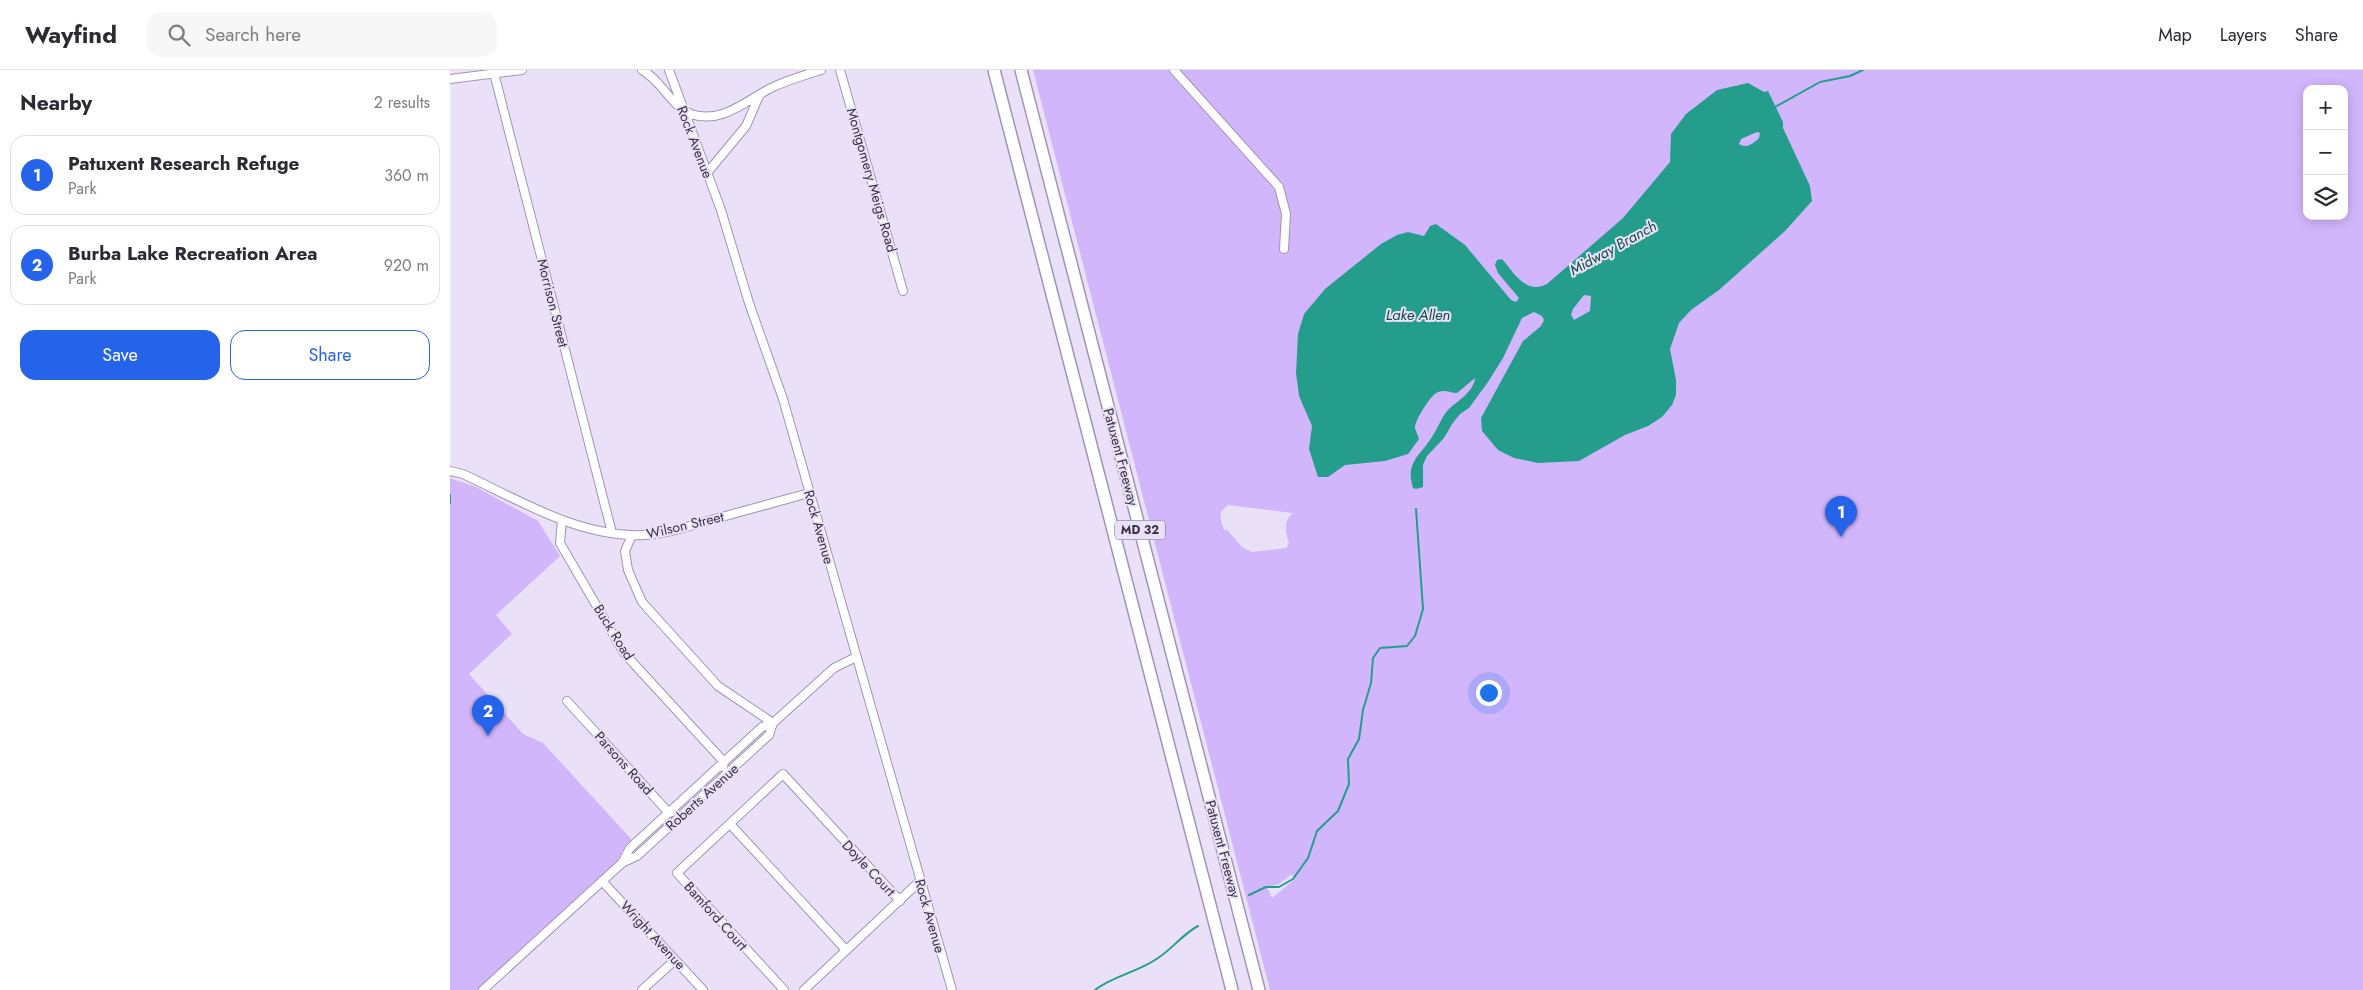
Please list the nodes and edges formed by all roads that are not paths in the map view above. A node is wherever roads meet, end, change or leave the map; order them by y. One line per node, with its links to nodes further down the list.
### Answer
1 (522, 70): 10 (street)
2 (642, 70): 14 (street)
3 (669, 70): 14 (street, Rock Avenue)
4 (791, 70): 11 (street)
5 (821, 70): 11 (street)
6 (840, 70): 17 (street, Montgomery Meigs Road)
7 (994, 70): 43 (highway, Patuxent Freeway / MD 32)
8 (1021, 70): 44 (highway, Patuxent Freeway / MD 32)
9 (1174, 70): 16 (street)
10 (494, 73): 12 (street); 21 (street, Morrison Street)
11 (793, 78): 13 (street)
12 (450, 79)
13 (760, 94): 14 (street); 15 (street)
14 (681, 108): 15 (street, Rock Avenue)
15 (707, 173): 19 (street, Rock Avenue)
16 (1284, 249)
17 (903, 291)
18 (450, 471): 20 (street, Wilson Street)
19 (809, 493): 22 (street, Wilson Street); 23 (street, Rock Avenue)
20 (562, 520): 21 (street, Wilson Street); 26 (street, Buck Road)
21 (612, 533): 22 (street, Wilson Street)
22 (632, 535): 25 (street)
23 (856, 657): 25 (street, Roberts Avenue); 33 (street, Rock Avenue)
24 (567, 701): 29 (street, Parsons Road)
25 (773, 723): 26 (street, Roberts Avenue); 27 (street, Roberts Avenue)
26 (724, 762): 27 (street); 29 (street, Roberts Avenue)
27 (722, 778): 28 (street, Roberts Avenue)
28 (687, 810): 29 (street); 31 (street, Roberts Avenue)
29 (669, 813): 31 (street, Roberts Avenue)
30 (730, 824): 34 (street, Doyle Court); 35 (street); 40 (street, Bamford Court)
31 (622, 863): 32 (street, Roberts Avenue)
32 (602, 881): 36 (street, Wright Avenue); 37 (street, Roberts Avenue)
33 (918, 884): 34 (street); 42 (street, Rock Avenue)
34 (900, 901): 35 (street, Doyle Court)
35 (846, 950): 41 (street, Doyle Court)
36 (675, 960): 38 (street); 39 (street, Wright Avenue)
37 (483, 990)
38 (642, 990)
39 (703, 990)
40 (784, 990)
41 (804, 990)
42 (952, 990)
43 (1232, 990)
44 (1259, 990)

